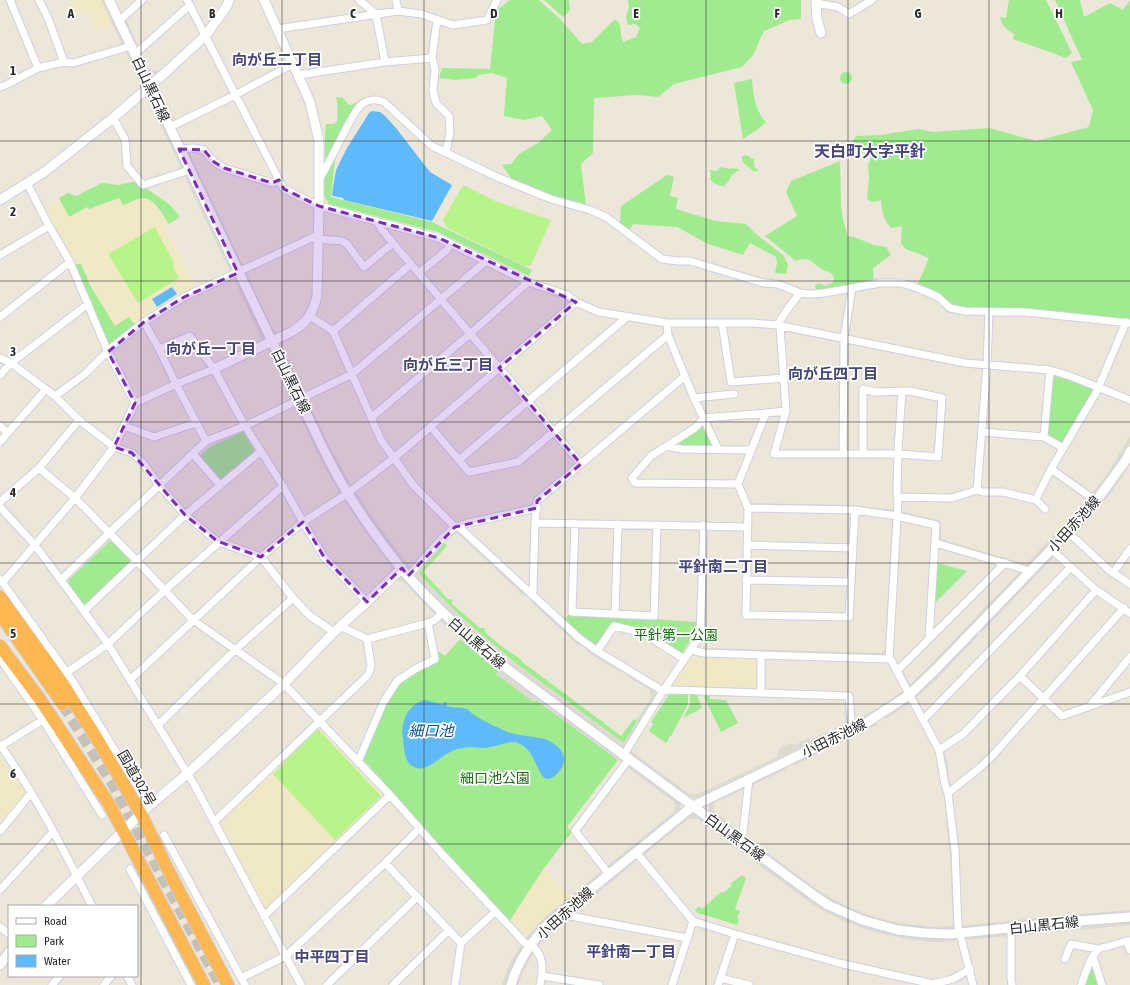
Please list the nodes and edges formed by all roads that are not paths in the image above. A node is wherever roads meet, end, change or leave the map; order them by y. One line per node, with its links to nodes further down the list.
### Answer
1 (10, 0): 25 (street)
2 (40, 0): 22 (street)
3 (109, 0): 16 (street, 白山黒石線)
4 (142, 0): 16 (street)
5 (229, 0): 19 (street)
6 (264, 0): 17 (street)
7 (359, 0): 14 (street)
8 (396, 0): 13 (street)
9 (497, 0): 15 (street)
10 (872, 0): 12 (street)
11 (188, 2): 19 (street); 20 (street)
12 (816, 2): 18 (street)
13 (398, 11): 14 (street); 15 (street)
14 (376, 14): 17 (street); 23 (street)
15 (437, 20): 21 (street)
16 (119, 21): 20 (street, 白山黒石線)
17 (277, 29): 24 (street)
18 (821, 33)
19 (206, 35): 27 (street); 29 (street)
20 (133, 50): 22 (street); 27 (street, 白山黒石線)
21 (432, 58): 23 (street); 33 (street)
22 (64, 62): 25 (street)
23 (385, 62): 26 (street)
24 (293, 64): 26 (street); 29 (street)
25 (38, 68): 28 (street)
26 (298, 75): 36 (street)
27 (149, 86): 30 (street); 31 (street, 白山黒石線)
28 (0, 87)
29 (235, 95): 31 (street); 35 (street)
30 (113, 118): 34 (street); 37 (street)
31 (170, 128): 32 (street, 白山黒石線)
32 (179, 149): 34 (street, 白山黒石線); 35 (street)
33 (446, 152): 36 (street); 53 (street)
34 (190, 170): 49 (street, 白山黒石線)
35 (279, 180): 39 (street)
36 (319, 180): 39 (street)
37 (27, 183): 38 (street); 41 (street)
38 (1, 198)
39 (319, 206): 40 (street); 42 (street)
40 (378, 221): 43 (street); 44 (street)
41 (49, 226): 45 (street); 46 (street)
42 (318, 237): 43 (street); 49 (street); 58 (street)
43 (393, 243): 48 (street)
44 (450, 244): 47 (street); 50 (street)
45 (0, 255)
46 (70, 262): 56 (street); 59 (street)
47 (486, 262): 51 (street); 54 (street)
48 (411, 264): 50 (street); 66 (street)
49 (238, 272): 61 (street); 70 (street, 白山黒石線)
50 (419, 273): 54 (street)
51 (528, 282): 55 (street); 67 (street)
52 (852, 288): 53 (street); 57 (street); 69 (street)
53 (800, 293): 65 (street)
54 (441, 299): 67 (street); 79 (street)
55 (576, 302): 60 (street); 76 (street)
56 (88, 304): 72 (street); 74 (street)
57 (989, 312): 64 (street); 75 (street)
58 (310, 316): 66 (street); 70 (street)
59 (0, 317)
60 (627, 317): 62 (street); 92 (street)
61 (144, 322): 71 (street); 72 (street)
62 (667, 323): 63 (street); 68 (street)
63 (722, 323): 65 (street); 82 (street)
64 (1128, 323): 84 (street)
65 (778, 325): 69 (street); 82 (street)
66 (333, 332): 79 (street)
67 (470, 334): 76 (street); 96 (street)
68 (668, 335): 81 (street); 104 (street)
69 (844, 338): 75 (street); 118 (street)
70 (271, 341): 77 (street); 90 (street, 白山黒石線)
71 (159, 349): 77 (street); 83 (street)
72 (108, 352): 88 (street); 93 (street)
73 (0, 358): 74 (street)
74 (11, 363): 80 (street); 85 (street)
75 (987, 364): 78 (street); 105 (street)
76 (499, 368): 92 (street); 103 (street)
77 (214, 369): 83 (street); 102 (street)
78 (1050, 370): 84 (street); 107 (street)
79 (352, 374): 90 (street); 96 (street)
80 (0, 375)
81 (685, 376): 89 (street); 123 (street)
82 (784, 378): 94 (street)
83 (176, 384): 93 (street); 99 (street)
84 (1099, 387): 91 (street); 112 (street)
85 (46, 389): 88 (street); 106 (street)
86 (902, 392): 119 (street); 120 (street); 120 (street)
87 (734, 394): 89 (street)
88 (55, 396): 98 (street)
89 (694, 398): 97 (street)
90 (300, 400): 102 (street); 131 (street, 白山黒石線)
91 (1130, 400)
92 (528, 402): 104 (street); 122 (street)
93 (135, 403): 101 (street)
94 (786, 411): 95 (street); 118 (street)
95 (766, 412): 97 (street); 114 (street)
96 (372, 417): 121 (street)
97 (704, 418): 110 (street); 113 (street)
98 (79, 420): 111 (street); 124 (street)
99 (196, 422): 101 (street); 108 (street)
100 (0, 426): 106 (street)
101 (124, 426): 111 (street)
102 (245, 426): 108 (street); 115 (street)
103 (431, 427): 121 (street); 122 (street)
104 (553, 432): 122 (street); 123 (street)
105 (982, 432): 107 (street); 130 (street)
106 (8, 433): 109 (street)
107 (1044, 437): 112 (street)
108 (206, 441): 117 (street)
109 (0, 442)
110 (667, 446): 113 (street); 126 (street)
111 (114, 447): 127 (street); 133 (street)
112 (1064, 448): 125 (street)
113 (718, 449): 114 (street)
114 (750, 450): 126 (street)
115 (261, 451): 128 (street); 129 (street)
116 (1130, 451): 135 (street, 小田赤池線)
117 (193, 454): 127 (street); 128 (street)
118 (843, 454): 119 (street)
119 (863, 454): 120 (street)
120 (898, 454): 132 (street)
121 (394, 458): 131 (street); 151 (street)
122 (459, 460)
123 (581, 464): 138 (street)
124 (39, 468): 133 (street); 136 (street)
125 (1051, 469): 134 (street); 135 (street)
126 (738, 484): 139 (street)
127 (159, 485): 142 (street); 153 (street)
128 (220, 485): 142 (street)
129 (283, 486): 144 (street); 154 (street)
130 (977, 490): 132 (street); 134 (street)
131 (348, 493): 144 (street); 165 (street, 白山黒石線)
132 (898, 497): 143 (street)
133 (75, 498): 153 (street); 156 (street)
134 (1036, 500): 140 (street)
135 (1096, 501): 152 (street, 小田赤池線)
136 (0, 502)
137 (0, 507): 156 (street)
138 (537, 508): 145 (street); 151 (street)
139 (748, 508): 141 (street); 150 (street)
140 (1045, 509)
141 (855, 510): 143 (street); 158 (street)
142 (185, 515): 154 (street); 162 (street)
143 (897, 516): 155 (street); 198 (street)
144 (303, 522): 161 (street); 179 (street)
145 (535, 523): 146 (street); 176 (street)
146 (575, 523): 147 (street); 184 (street)
147 (618, 524): 148 (street); 184 (street)
148 (657, 525): 149 (street); 184 (street)
149 (704, 526): 150 (street); 193 (street)
150 (748, 526): 157 (street)
151 (457, 527): 168 (street); 176 (street)
152 (1068, 532): 159 (street, 小田赤池線); 167 (street)
153 (109, 533): 162 (street); 170 (street)
154 (220, 541): 161 (street); 174 (street)
155 (936, 543): 163 (street); 190 (street)
156 (35, 545): 169 (street); 170 (street)
157 (747, 546): 158 (street); 171 (street)
158 (853, 548): 172 (street)
159 (1051, 549): 164 (street); 166 (street, 小田赤池線)
160 (1130, 550): 167 (street)
161 (261, 557): 178 (street); 185 (street)
162 (138, 561): 174 (street); 181 (street)
163 (1005, 564): 166 (street); 190 (street)
164 (1071, 566): 175 (street); 214 (street)
165 (402, 568): 168 (street, 白山黒石線); 179 (street)
166 (1030, 571): 209 (street, 小田赤池線)
167 (1113, 573): 173 (street)
168 (408, 576): 182 (street, 白山黒石線)
169 (1, 580): 202 (street)
170 (61, 580): 181 (street)
171 (746, 580): 172 (street); 172 (street)
172 (851, 582)
173 (1130, 584)
174 (165, 590): 185 (street); 191 (street)
175 (1096, 590): 180 (street); 203 (street)
176 (531, 594): 195 (street)
177 (0, 597): 217 (highway, 国道302号)
178 (293, 598): 188 (street); 194 (street)
179 (367, 602): 188 (street)
180 (1127, 610): 210 (street)
181 (84, 611): 191 (street)
182 (442, 612): 186 (street); 220 (street, 白山黒石線)
183 (0, 614): 187 (highway)
184 (615, 614)
185 (193, 620): 194 (street); 204 (street)
186 (428, 623): 189 (street); 221 (street)
187 (0, 627)
188 (337, 629): 189 (street); 205 (street)
189 (367, 639): 213 (street)
190 (930, 639): 201 (street)
191 (108, 644): 202 (street); 204 (street)
192 (0, 646): 229 (highway)
193 (692, 648): 196 (street); 200 (street)
194 (235, 650): 205 (street); 215 (street)
195 (597, 652): 200 (street); 206 (street)
196 (761, 655): 198 (street); 208 (street)
197 (1130, 657): 211 (street)
198 (889, 658): 201 (street)
199 (0, 659): 212 (street)
200 (684, 659): 206 (street)
201 (897, 671): 209 (street)
202 (66, 673): 217 (street)
203 (1020, 676): 210 (street); 219 (street)
204 (130, 680): 215 (street)
205 (284, 684): 213 (street); 222 (street)
206 (663, 691): 208 (street); 220 (street)
207 (1130, 692): 211 (street)
208 (761, 693): 216 (street)
209 (909, 695): 214 (street); 216 (street, 小田赤池線)
210 (1044, 698): 211 (street); 226 (street)
211 (1090, 706)
212 (43, 720): 218 (street); 228 (street)
213 (320, 720): 221 (street); 233 (street)
214 (923, 720): 219 (street)
215 (158, 725): 222 (street)
216 (852, 729): 223 (street, 小田赤池線)
217 (99, 734): 224 (street); 231 (highway, 国道302号)
218 (1, 746): 225 (street)
219 (938, 750): 226 (street)
220 (626, 757): 230 (street, 白山黒石線); 244 (street)
221 (358, 762): 227 (street)
222 (187, 774): 231 (street); 233 (street)
223 (749, 779): 230 (street, 小田赤池線); 239 (street)
224 (135, 783)
225 (31, 793): 235 (street); 236 (street)
226 (948, 793): 262 (street)
227 (390, 796): 234 (street); 253 (street)
228 (92, 799): 229 (street); 232 (street)
229 (109, 804): 237 (highway)
230 (693, 806): 239 (street, 白山黒石線); 240 (street, 小田赤池線)
231 (141, 814): 237 (street); 242 (highway, 国道302号)
232 (102, 815)
233 (214, 822): 253 (street)
234 (419, 829): 241 (street); 252 (street)
235 (0, 831)
236 (53, 832): 245 (street); 247 (street)
237 (124, 832): 245 (street); 255 (highway)
238 (164, 835): 246 (street)
239 (742, 841): 262 (street, 白山黒石線)
240 (636, 852): 244 (street, 小田赤池線); 256 (street)
241 (385, 863): 248 (street); 271 (street)
242 (167, 868): 246 (street); 285 (highway, 国道302号)
243 (130, 869): 270 (street)
244 (609, 874): 251 (street, 小田赤池線)
245 (77, 876): 249 (street); 250 (street)
246 (187, 877): 280 (street)
247 (0, 890)
248 (417, 897): 259 (street); 287 (street)
249 (47, 905)
250 (92, 905)
251 (563, 911): 263 (street); 266 (street, 小田赤池線)
252 (495, 912): 265 (street); 266 (street)
253 (264, 916): 271 (street)
254 (1130, 917): 258 (street, 白山黒石線)
255 (170, 920): 270 (street); 284 (highway)
256 (693, 922): 261 (street); 263 (street)
257 (0, 927): 260 (street)
258 (1011, 928): 262 (street, 白山黒石線); 297 (street)
259 (449, 930): 265 (street); 288 (street)
260 (8, 933)
261 (735, 934): 279 (street); 295 (street)
262 (960, 934): 275 (street)
263 (687, 938): 293 (street)
264 (1128, 941): 267 (street); 268 (street)
265 (461, 943): 289 (street)
266 (530, 945): 276 (street); 290 (street, 小田赤池線)
267 (1098, 948): 272 (street); 273 (street)
268 (1130, 950)
269 (8, 953): 274 (street)
270 (175, 956): 283 (street)
271 (286, 956): 280 (street); 286 (street)
272 (1093, 957): 298 (street); 299 (street)
273 (1065, 959)
274 (0, 965)
275 (970, 969): 295 (street); 296 (street)
276 (542, 976): 291 (street); 292 (street)
277 (59, 977): 281 (street)
278 (110, 977): 282 (street)
279 (719, 981): 294 (street)
280 (243, 982)
281 (52, 985)
282 (104, 985)
283 (191, 985)
284 (204, 985)
285 (228, 985)
286 (301, 985)
287 (327, 985)
288 (393, 985)
289 (455, 985)
290 (511, 985)
291 (540, 985)
292 (599, 985)
293 (672, 985)
294 (749, 985)
295 (933, 985)
296 (973, 985)
297 (1012, 985)
298 (1082, 985)
299 (1102, 985)

